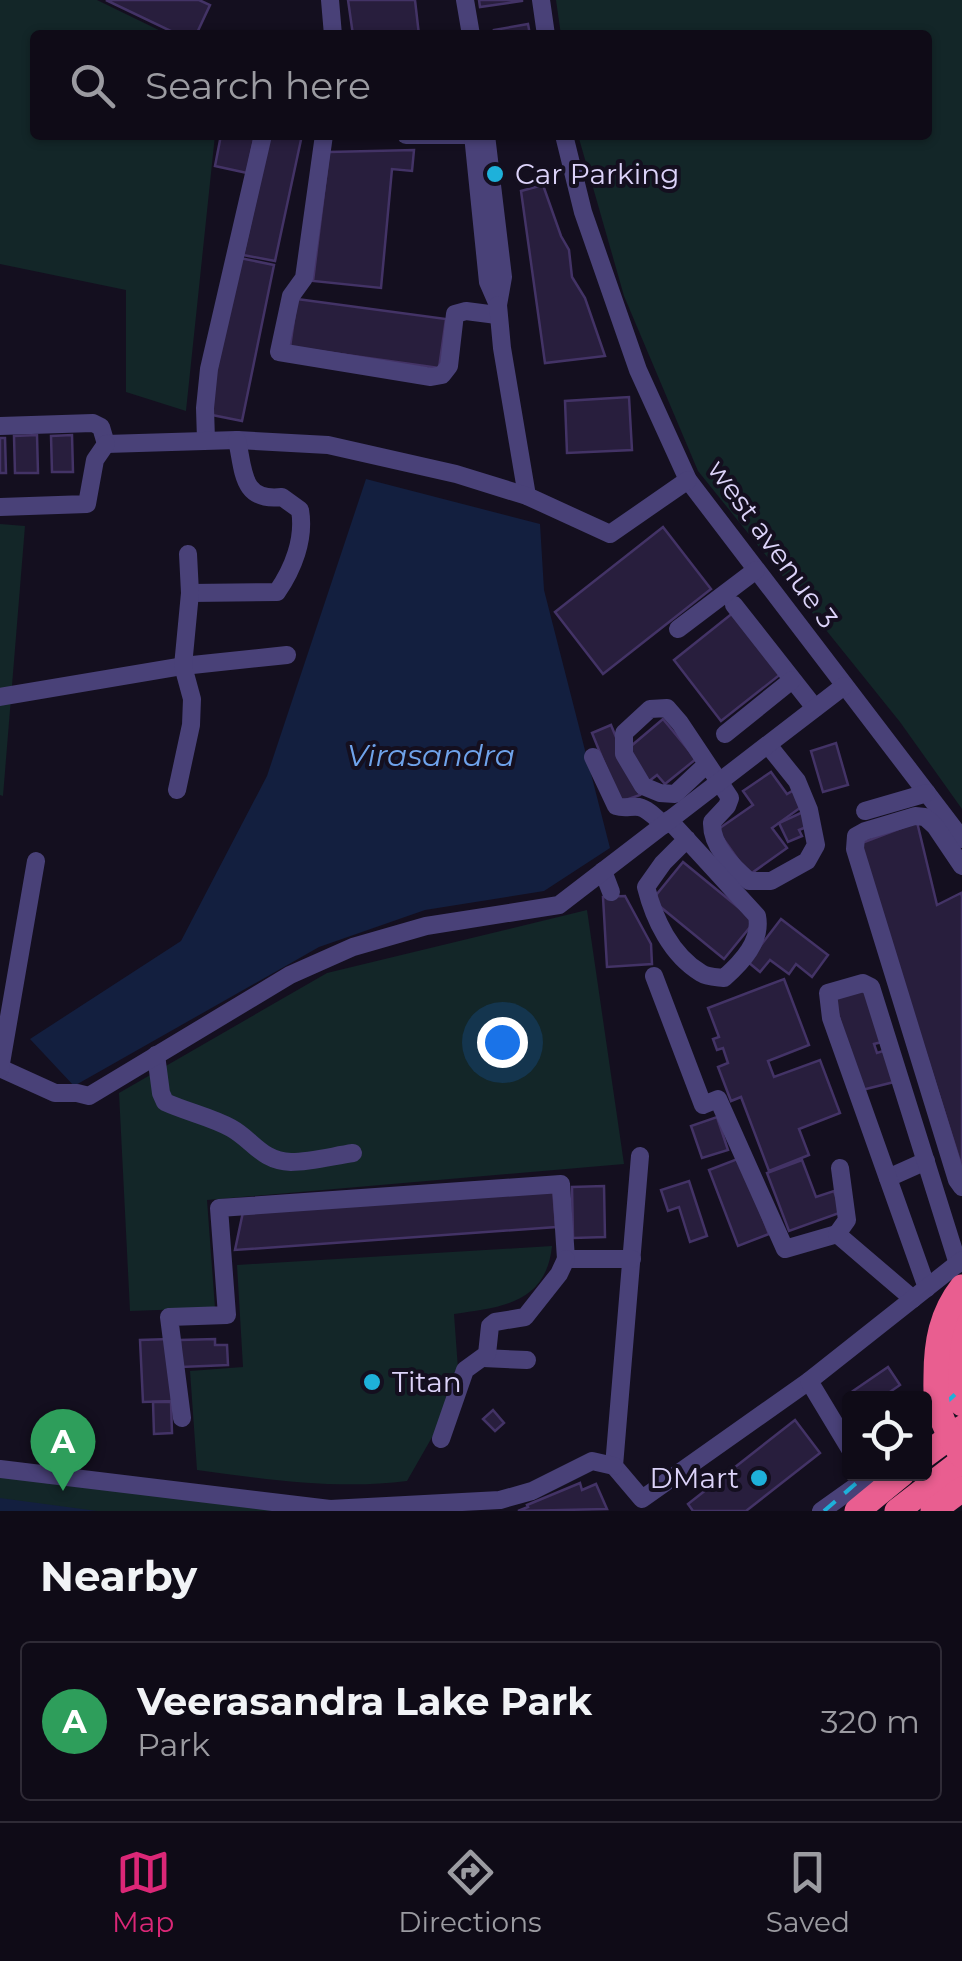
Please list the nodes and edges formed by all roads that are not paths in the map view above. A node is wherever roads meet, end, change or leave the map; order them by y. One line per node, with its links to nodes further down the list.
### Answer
1 (330, 0): 5 (street)
2 (455, 0): 6 (street)
3 (465, 0): 7 (street)
4 (541, 0): 8 (street)
5 (333, 30)
6 (459, 30)
7 (470, 30)
8 (545, 30)
9 (263, 140): 15 (street)
10 (323, 140): 13 (street)
11 (478, 140): 13 (street)
12 (565, 140): 18 (street, west avenue 3)
13 (498, 310): 19 (street)
14 (0, 426): 17 (street)
15 (206, 440): 16 (street); 17 (street)
16 (236, 440): 19 (street); 23 (street)
17 (106, 444): 20 (street)
18 (688, 480): 19 (street); 22 (street, west avenue 3)
19 (527, 496)
20 (0, 507)
21 (188, 554): 23 (street)
22 (756, 570): 25 (street); 29 (street, west avenue 3)
23 (190, 594): 27 (street)
24 (734, 605): 28 (street)
25 (678, 630)
26 (286, 655): 27 (street)
27 (183, 666): 30 (street); 37 (street)
28 (792, 680): 31 (street); 32 (street)
29 (844, 686): 31 (street); 38 (street, west avenue 3)
30 (0, 696)
31 (815, 708): 33 (street)
32 (725, 734)
33 (768, 744): 36 (street); 36 (street)
34 (593, 757): 40 (street)
35 (707, 764): 35 (street); 36 (street)
36 (719, 782): 40 (street)
37 (177, 790)
38 (927, 793): 39 (street); 42 (street, west avenue 3)
39 (864, 811)
40 (666, 822): 41 (street); 45 (street)
41 (687, 839): 41 (street)
42 (962, 839)
43 (36, 861): 49 (street)
44 (962, 866): 55 (street)
45 (603, 871): 46 (street); 48 (street)
46 (610, 892)
47 (654, 976): 56 (street)
48 (156, 1056): 49 (street); 50 (street)
49 (0, 1068)
50 (353, 1153)
51 (640, 1156): 58 (street)
52 (926, 1162): 54 (street); 54 (street); 59 (street)
53 (840, 1168): 56 (street)
54 (888, 1178): 60 (street)
55 (962, 1187)
56 (837, 1234): 60 (street)
57 (566, 1259): 58 (street); 62 (street); 66 (street)
58 (632, 1259): 73 (street)
59 (961, 1270): 60 (street); 72 (highway, bridge)
60 (920, 1293): 64 (street)
61 (962, 1318): 65 (highway)
62 (483, 1358): 63 (street); 70 (street)
63 (527, 1360)
64 (809, 1381): 69 (street); 73 (street)
65 (962, 1405): 67 (street)
66 (182, 1418)
67 (932, 1428)
68 (962, 1428): 71 (highway)
69 (842, 1436)
70 (441, 1439)
71 (932, 1450)
72 (962, 1459): 75 (highway)
73 (614, 1466): 74 (street)
74 (0, 1469)
75 (876, 1486): 77 (street); 78 (highway)
76 (962, 1489): 79 (highway)
77 (821, 1511)
78 (857, 1511)
79 (933, 1511)

